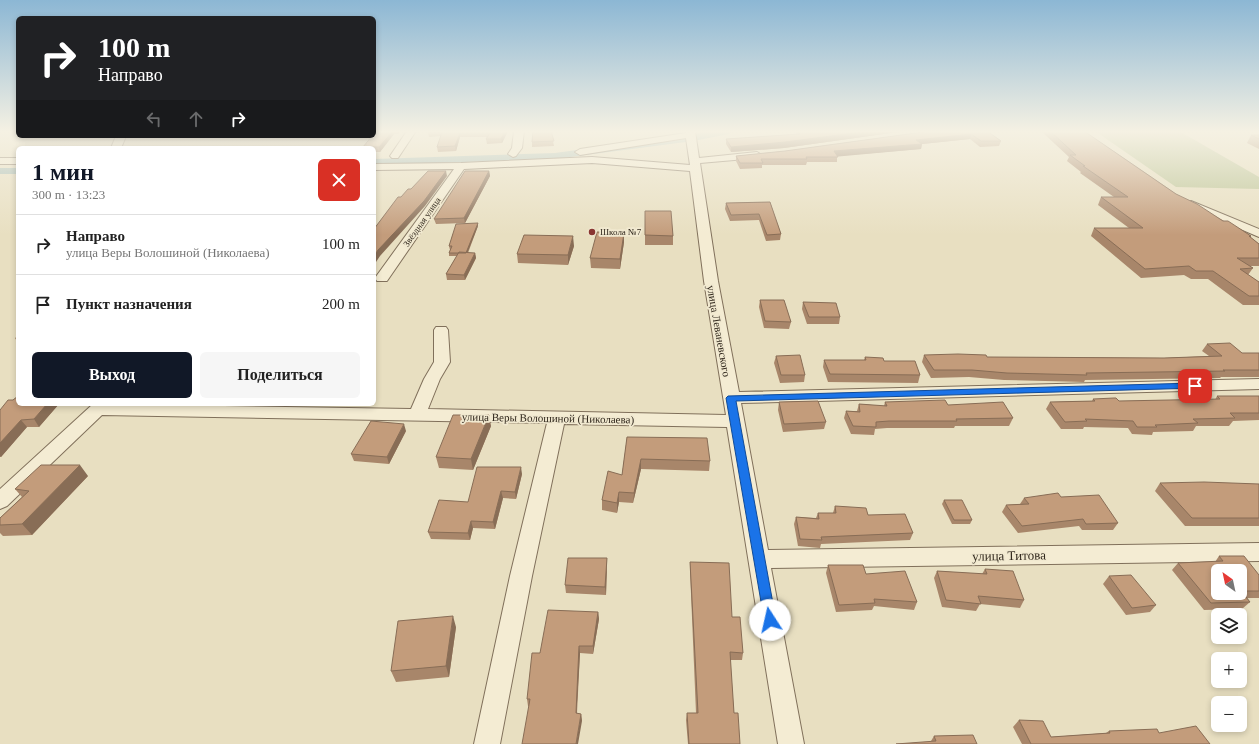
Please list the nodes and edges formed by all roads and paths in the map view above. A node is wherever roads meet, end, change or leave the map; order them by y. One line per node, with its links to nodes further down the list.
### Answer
1 (694, 165): 10 (street, улица Леваневского)
2 (461, 166): 3 (street); 4 (street); 7 (street, Звёздная улица)
3 (467, 166)
4 (376, 167)
5 (1181, 198): 6 (street)
6 (1259, 233)
7 (382, 278)
8 (441, 330): 13 (street)
9 (1259, 384): 10 (street)
10 (731, 398): 15 (street, улица Леваневского)
11 (100, 407): 12 (street, улица Веры Волошиной (Николаева)); 16 (street)
12 (256, 408): 13 (street, улица Веры Волошиной (Николаева))
13 (418, 414): 14 (street, улица Веры Волошиной (Николаева))
14 (557, 418): 15 (street, улица Веры Волошиной (Николаева)); 19 (street)
15 (735, 422): 18 (street, улица Леваневского)
16 (0, 501)
17 (1259, 552): 18 (street, улица Титова)
18 (759, 559): 20 (street, улица Леваневского)
19 (487, 744)
20 (791, 744)

